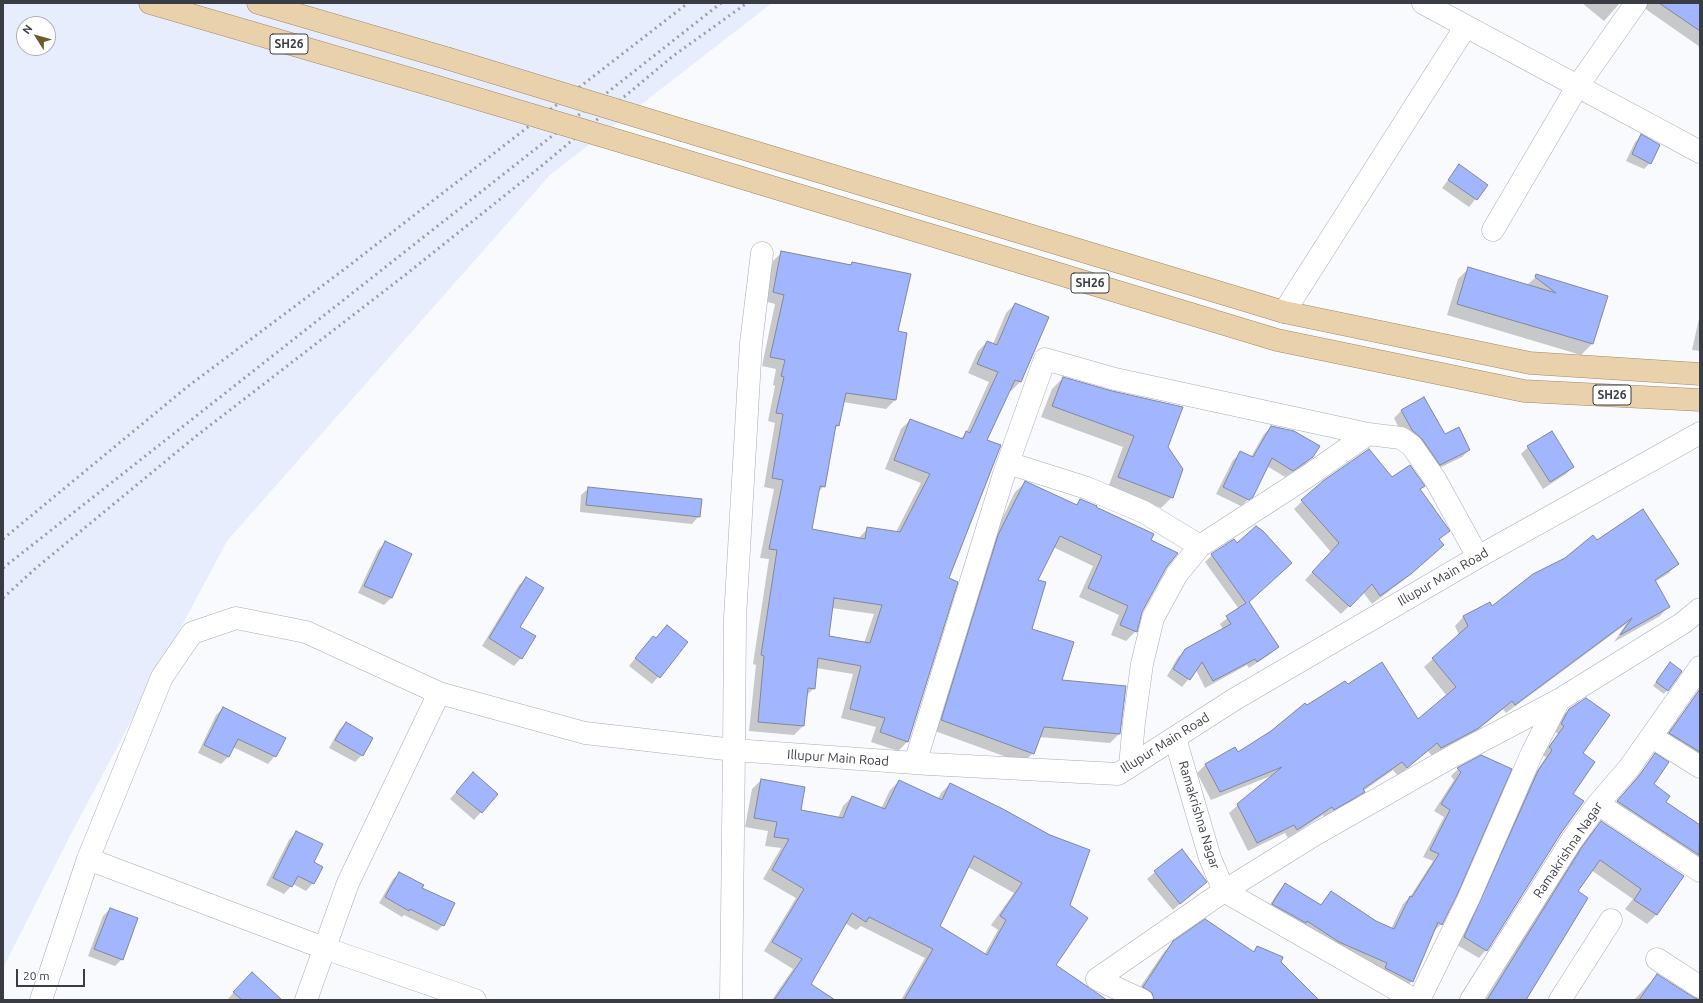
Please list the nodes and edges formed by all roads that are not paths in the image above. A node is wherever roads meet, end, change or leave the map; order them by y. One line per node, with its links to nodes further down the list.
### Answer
1 (150, 3): 12 (main road, SH26, bridge)
2 (258, 3): 10 (main road, SH26, bridge)
3 (1423, 3): 5 (street)
4 (1636, 3): 6 (street)
5 (1466, 26): 6 (street); 10 (street)
6 (1577, 87): 7 (street); 8 (street)
7 (1700, 152)
8 (1493, 230)
9 (762, 253): 24 (street)
10 (1284, 312): 11 (main road, SH26)
11 (1700, 374)
12 (1700, 400)
13 (1700, 433): 17 (street, Illupur Main Road)
14 (1368, 434): 15 (street); 16 (street); 17 (street)
15 (1008, 463): 16 (street); 25 (street)
16 (1200, 546): 26 (street)
17 (1478, 557): 23 (street, Illupur Main Road)
18 (1700, 609): 21 (street)
19 (1700, 667): 22 (street, Ramakrishna Nagar)
20 (439, 693): 24 (street, Illupur Main Road); 29 (street, Illupur Main Road); 33 (street)
21 (1559, 700): 31 (street); 42 (street)
22 (1652, 737): 27 (street); 28 (street, Ramakrishna Nagar)
23 (1175, 738): 26 (street, Illupur Main Road); 31 (street, Ramakrishna Nagar)
24 (734, 750): 25 (street, Illupur Main Road); 36 (street)
25 (915, 763): 26 (street, Illupur Main Road)
26 (1130, 766)
27 (1700, 767)
28 (1598, 804): 30 (street); 43 (street, Ramakrishna Nagar)
29 (88, 859): 33 (street); 37 (street, Illupur Main Road)
30 (1700, 871)
31 (1224, 891): 40 (street); 41 (street)
32 (1611, 920): 44 (street)
33 (324, 948): 38 (street); 39 (street)
34 (1657, 959): 35 (street)
35 (1700, 987)
36 (735, 998)
37 (41, 1000)
38 (306, 1000)
39 (475, 1000)
40 (1142, 1000)
41 (1415, 1000)
42 (1419, 1000)
43 (1471, 1000)
44 (1560, 1000)

